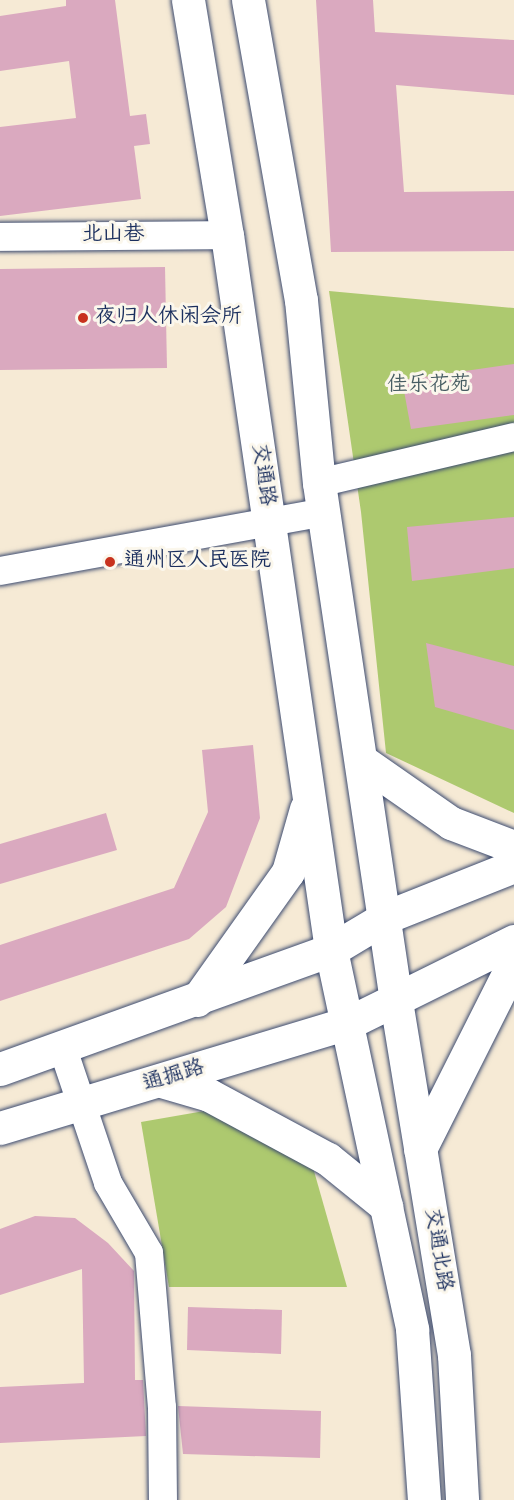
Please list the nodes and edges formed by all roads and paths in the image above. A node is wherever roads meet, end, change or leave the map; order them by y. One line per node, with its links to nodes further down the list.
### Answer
1 (188, 0): 3 (main road, 交通路)
2 (249, 0): 6 (main road)
3 (226, 235): 4 (street, 北山巷); 9 (main road, 交通路)
4 (0, 237)
5 (514, 437): 6 (street)
6 (322, 497): 7 (street); 8 (main road)
7 (0, 571)
8 (362, 761): 10 (main road); 12 (main road)
9 (309, 796): 14 (main road, 交通路); 16 (main road)
10 (514, 848)
11 (514, 866): 12 (main road)
12 (386, 917): 14 (main road); 17 (main road, 交通北路)
13 (514, 941): 17 (main road)
14 (331, 950): 16 (main road); 18 (main road, 交通路)
15 (514, 962): 24 (main road)
16 (197, 1000): 19 (main road)
17 (396, 1001): 18 (main road, 通掘路); 24 (main road, 交通北路)
18 (348, 1023): 21 (main road, 通掘路); 25 (main road, 交通北路)
19 (63, 1049): 20 (main road); 22 (street)
20 (0, 1069)
21 (161, 1081): 22 (main road, 通掘路); 25 (main road)
22 (84, 1105): 23 (main road, 通掘路); 26 (street)
23 (0, 1128)
24 (420, 1149): 28 (main road, 交通北路)
25 (386, 1206): 27 (main road, 交通北路)
26 (163, 1500)
27 (424, 1500)
28 (462, 1500)

